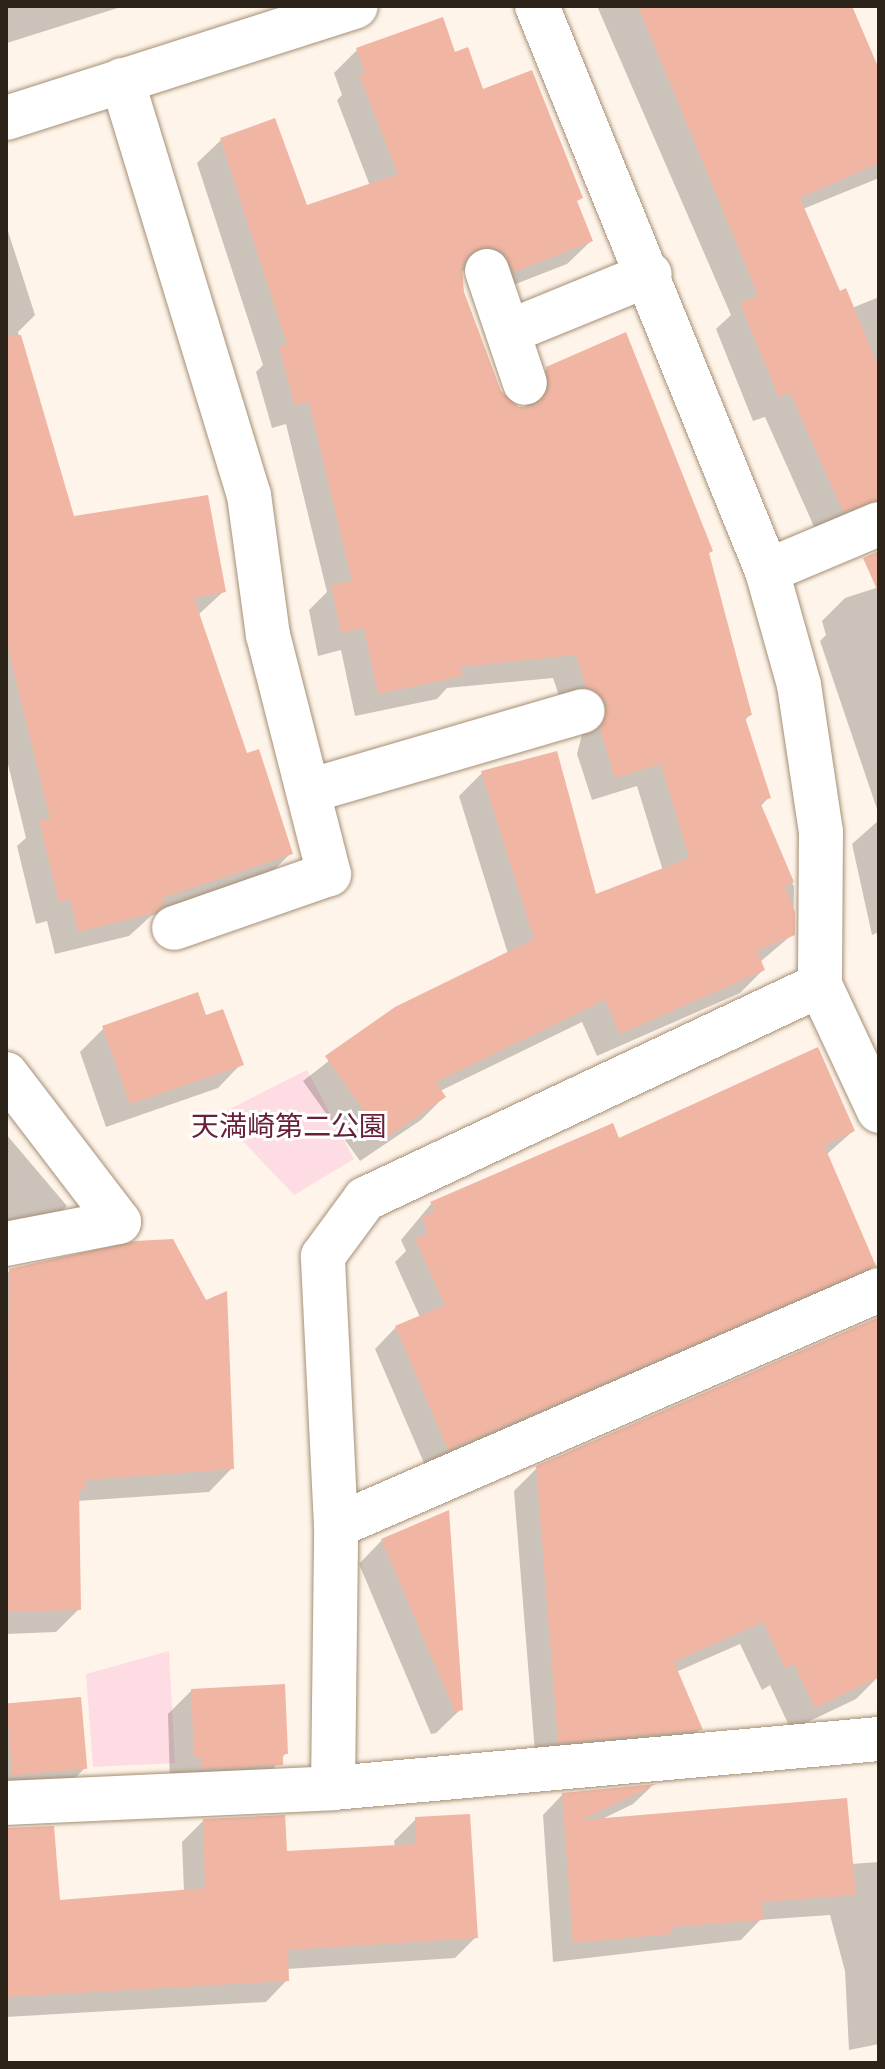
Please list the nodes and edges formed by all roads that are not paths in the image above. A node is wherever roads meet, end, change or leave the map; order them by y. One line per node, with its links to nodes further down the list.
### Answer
1 (356, 6): 3 (street)
2 (537, 6): 6 (street)
3 (122, 80): 4 (street); 12 (street)
4 (6, 118)
5 (487, 271): 7 (street)
6 (650, 274): 7 (street); 10 (street)
7 (508, 332): 8 (street)
8 (525, 383)
9 (879, 524): 10 (street)
10 (767, 571): 14 (street)
11 (583, 711): 12 (street)
12 (309, 791): 13 (street)
13 (174, 928)
14 (820, 985): 16 (street); 19 (street)
15 (6, 1074): 17 (street)
16 (879, 1111)
17 (6, 1244)
18 (879, 1290): 19 (street)
19 (336, 1526): 21 (street)
20 (879, 1739): 21 (street)
21 (333, 1788): 22 (street)
22 (6, 1803)

